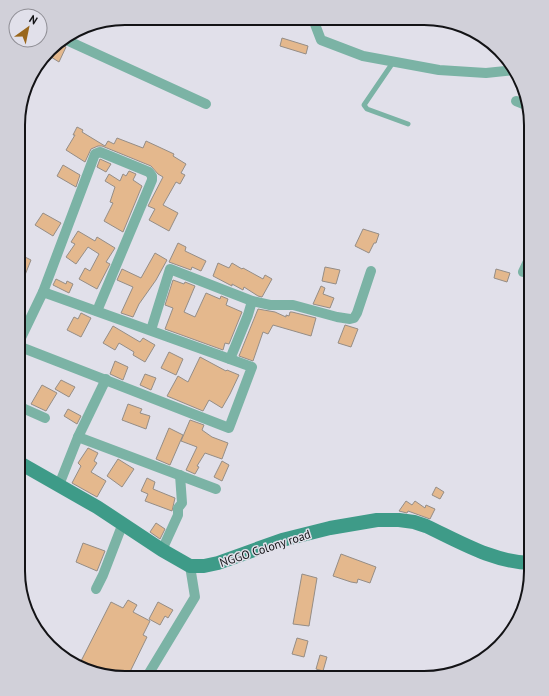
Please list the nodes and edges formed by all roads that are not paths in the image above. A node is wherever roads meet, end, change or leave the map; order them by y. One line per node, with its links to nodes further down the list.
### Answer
1 (315, 25): 3 (street)
2 (70, 42): 7 (street)
3 (394, 62): 4 (street); 8 (lane)
4 (508, 71)
5 (516, 101): 6 (street)
6 (522, 103)
7 (206, 104)
8 (408, 124)
9 (371, 271): 11 (street)
10 (43, 292): 12 (street); 12 (street); 13 (street)
11 (252, 301): 14 (street); 16 (street)
12 (97, 311): 14 (street)
13 (25, 330)
14 (151, 330): 16 (street)
15 (25, 348): 17 (street)
16 (230, 359): 17 (street)
17 (106, 380): 20 (street)
18 (25, 409): 19 (street)
19 (45, 418)
20 (78, 437): 22 (street); 23 (street)
21 (25, 466): 23 (street)
22 (180, 476): 24 (street); 26 (street)
23 (59, 485): 25 (street)
24 (216, 489)
25 (123, 523): 26 (street); 29 (street)
26 (162, 550): 28 (street)
27 (524, 563): 28 (street, NGGO Colony road)
28 (190, 566): 30 (street)
29 (96, 589)
30 (150, 671)

